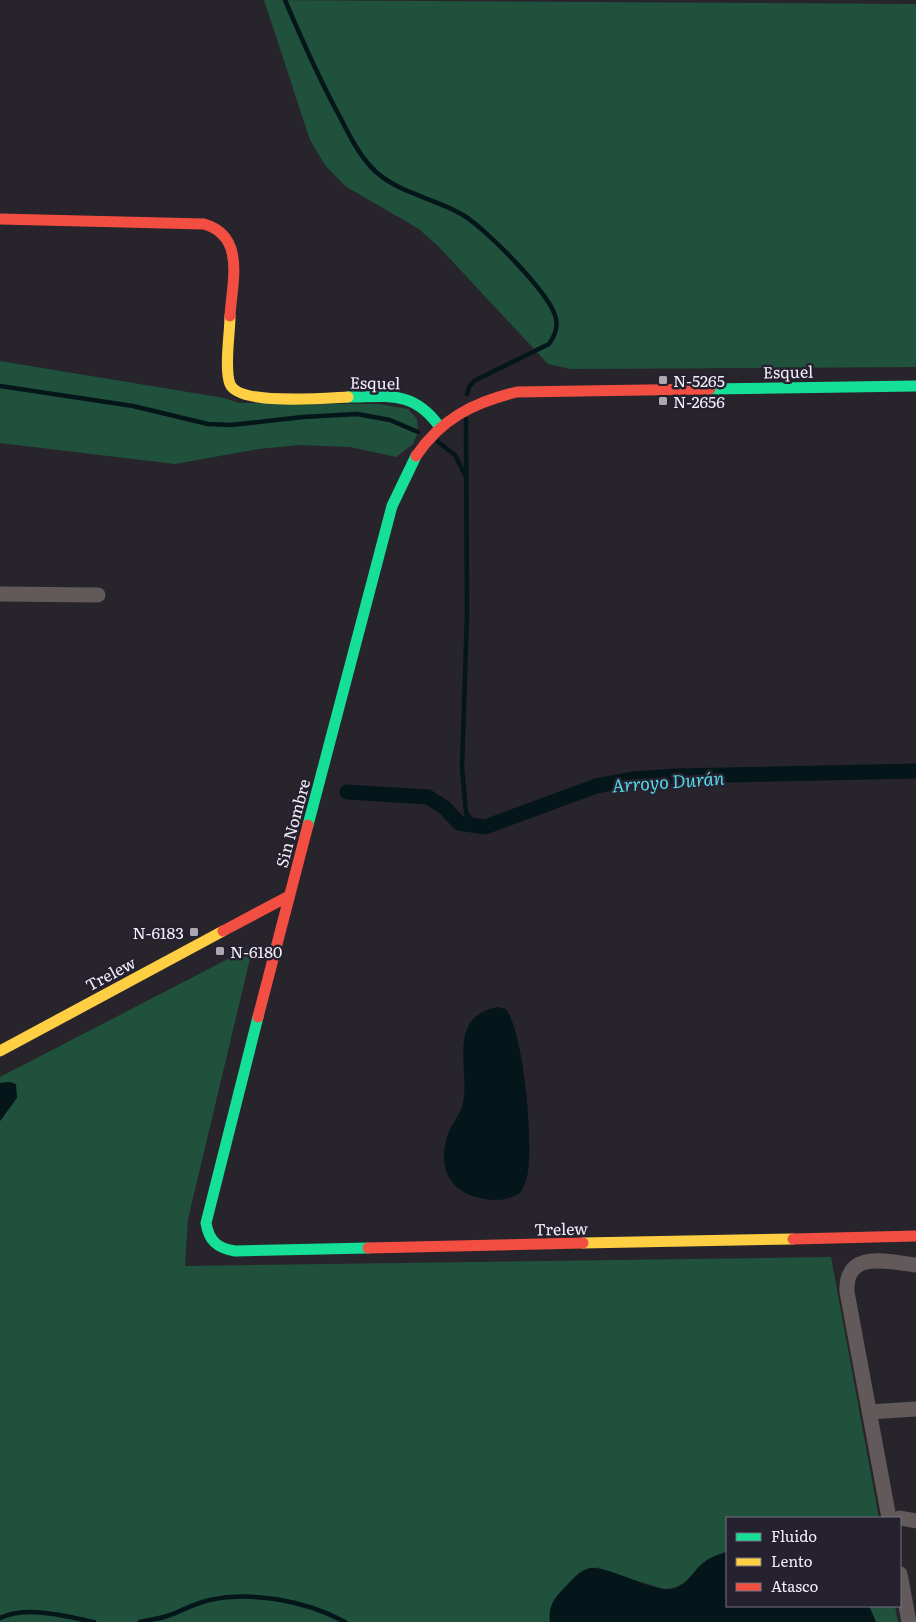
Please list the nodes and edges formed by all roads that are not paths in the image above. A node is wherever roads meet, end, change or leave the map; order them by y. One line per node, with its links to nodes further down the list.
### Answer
1 (0, 219): 3 (street, Esquel)
2 (916, 386): 3 (street, Esquel)
3 (439, 426): 6 (street, Sin Nombre)
4 (0, 594): 5 (street)
5 (98, 595)
6 (289, 896): 7 (street, Trelew); 9 (street, Sin Nombre)
7 (0, 1051)
8 (916, 1236): 9 (street, Trelew)
9 (210, 1240)
10 (916, 1265): 12 (street)
11 (916, 1410): 12 (street)
12 (869, 1412): 13 (street)
13 (894, 1517)
14 (901, 1519): 15 (street)
15 (916, 1521)
16 (901, 1579): 17 (street)
17 (909, 1622)

